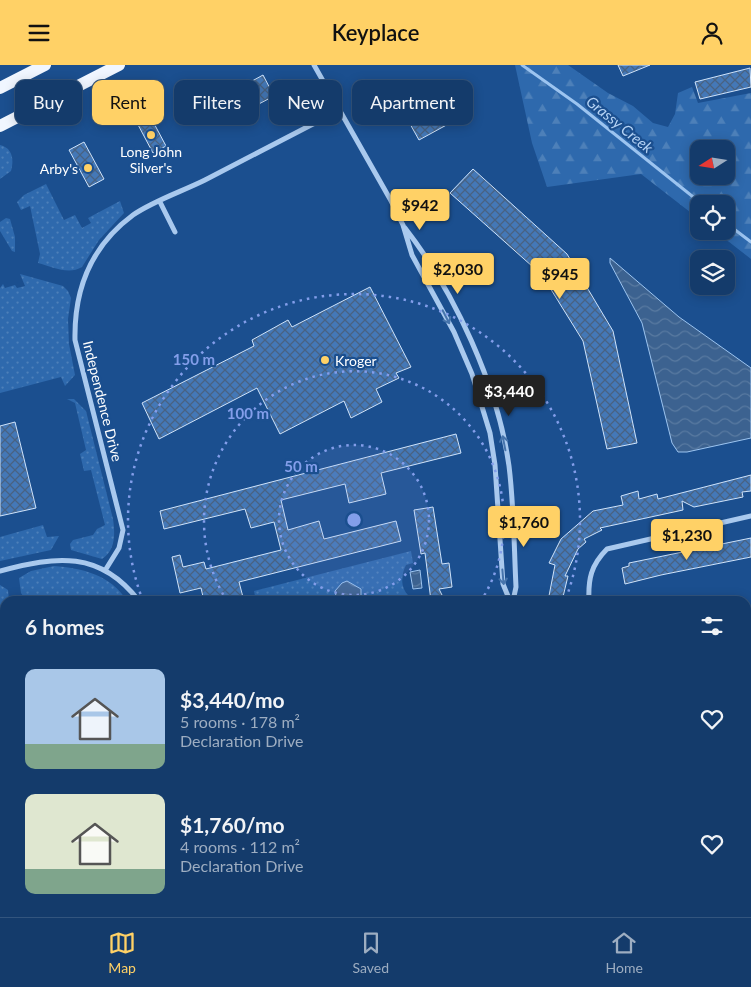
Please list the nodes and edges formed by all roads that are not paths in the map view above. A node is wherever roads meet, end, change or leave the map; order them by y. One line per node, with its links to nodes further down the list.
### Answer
1 (45, 65): 5 (main road)
2 (119, 65): 8 (main road)
3 (314, 65): 4 (street)
4 (323, 80)
5 (0, 88)
6 (342, 112): 10 (street)
7 (313, 125): 9 (street, Independence Drive)
8 (0, 126)
9 (160, 202): 11 (street); 13 (street, Independence Drive)
10 (403, 225): 16 (street, one-way to 16); 17 (street, one-way to 10)
11 (175, 232)
12 (751, 516): 18 (street)
13 (106, 569): 14 (street); 15 (street)
14 (0, 571)
15 (135, 596)
16 (508, 596)
17 (513, 596)
18 (589, 596)

